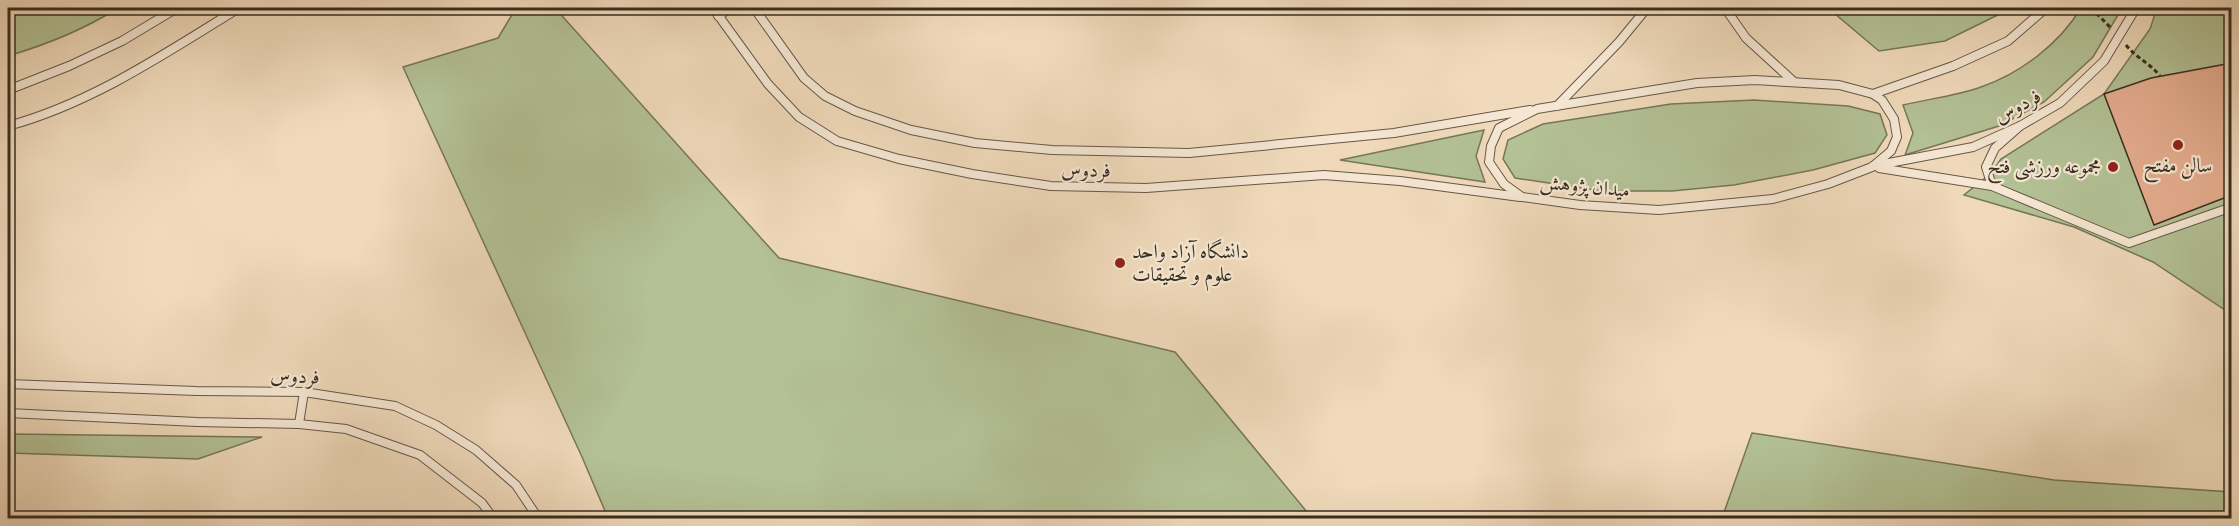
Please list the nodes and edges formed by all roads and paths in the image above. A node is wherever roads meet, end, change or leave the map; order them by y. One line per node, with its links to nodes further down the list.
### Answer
1 (177, 8): 15 (lane)
2 (239, 8): 19 (lane)
3 (713, 8): 11 (lane, فردوس)
4 (731, 8): 11 (lane)
5 (754, 8): 18 (lane, فردوس)
6 (1647, 8): 17 (lane)
7 (1725, 8): 14 (lane)
8 (2046, 8): 16 (lane)
9 (2091, 8): 12 (path)
10 (2136, 8): 12 (lane, فردوس)
11 (718, 16): 23 (lane, فردوس)
12 (2120, 37): 13 (path); 20 (lane, فردوس)
13 (2160, 76)
14 (1793, 81): 16 (lane, میدان پژوهش); 17 (lane, میدان پژوهش)
15 (8, 90)
16 (1873, 94): 21 (lane, میدان پژوهش)
17 (1557, 106): 18 (lane, میدان پژوهش)
18 (1538, 109): 23 (lane, میدان پژوهش)
19 (8, 126)
20 (2020, 126): 21 (lane, فردوس); 22 (lane)
21 (1872, 166): 22 (lane); 23 (lane, میدان پژوهش)
22 (1992, 186): 24 (lane)
23 (1522, 197)
24 (2232, 207)
25 (8, 384): 26 (lane, فردوس)
26 (304, 392): 28 (lane); 30 (lane, فردوس)
27 (8, 413): 28 (lane)
28 (299, 424): 29 (lane)
29 (493, 519)
30 (538, 519)

